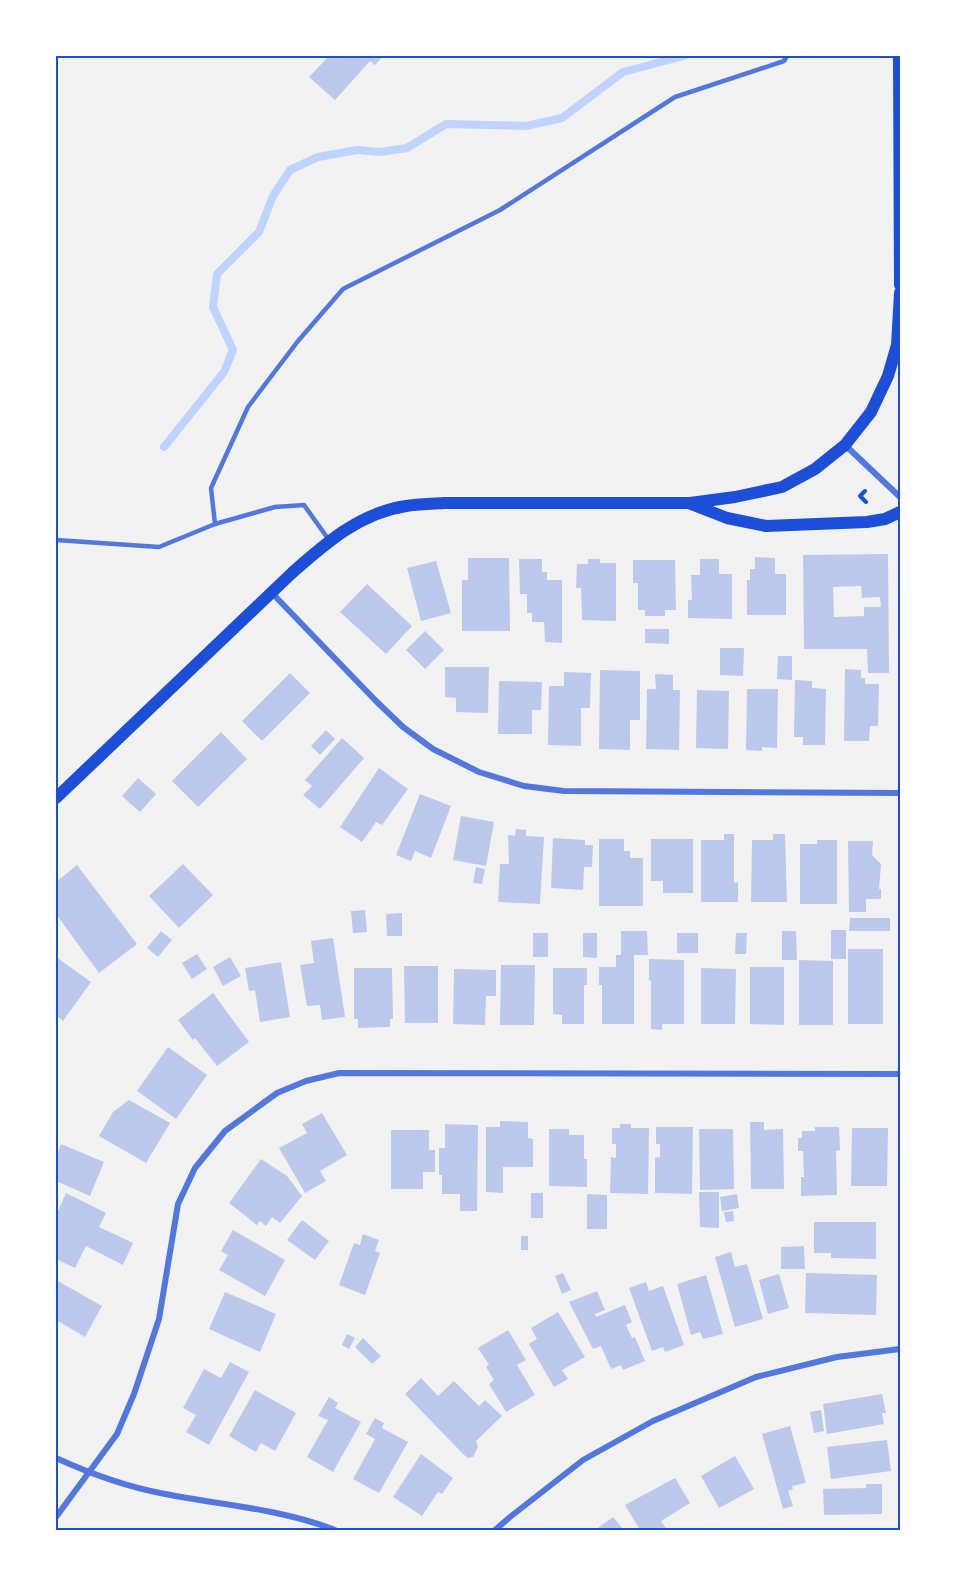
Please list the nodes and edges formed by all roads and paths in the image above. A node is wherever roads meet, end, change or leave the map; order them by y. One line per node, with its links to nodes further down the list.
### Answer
1 (787, 56): 10 (lane)
2 (899, 56): 3 (main road)
3 (900, 187): 4 (main road)
4 (900, 285)
5 (900, 293): 6 (main road)
6 (845, 446): 7 (street); 8 (main road)
7 (900, 497)
8 (690, 503): 9 (main road); 12 (main road)
9 (900, 512)
10 (215, 524): 11 (lane); 12 (lane)
11 (56, 540)
12 (329, 540): 13 (main road)
13 (271, 592): 14 (street); 15 (main road)
14 (900, 794)
15 (56, 798)
16 (900, 1074): 19 (street)
17 (900, 1349): 22 (street)
18 (56, 1458): 19 (street)
19 (89, 1473): 20 (street); 21 (street)
20 (56, 1517)
21 (335, 1530)
22 (495, 1530)

